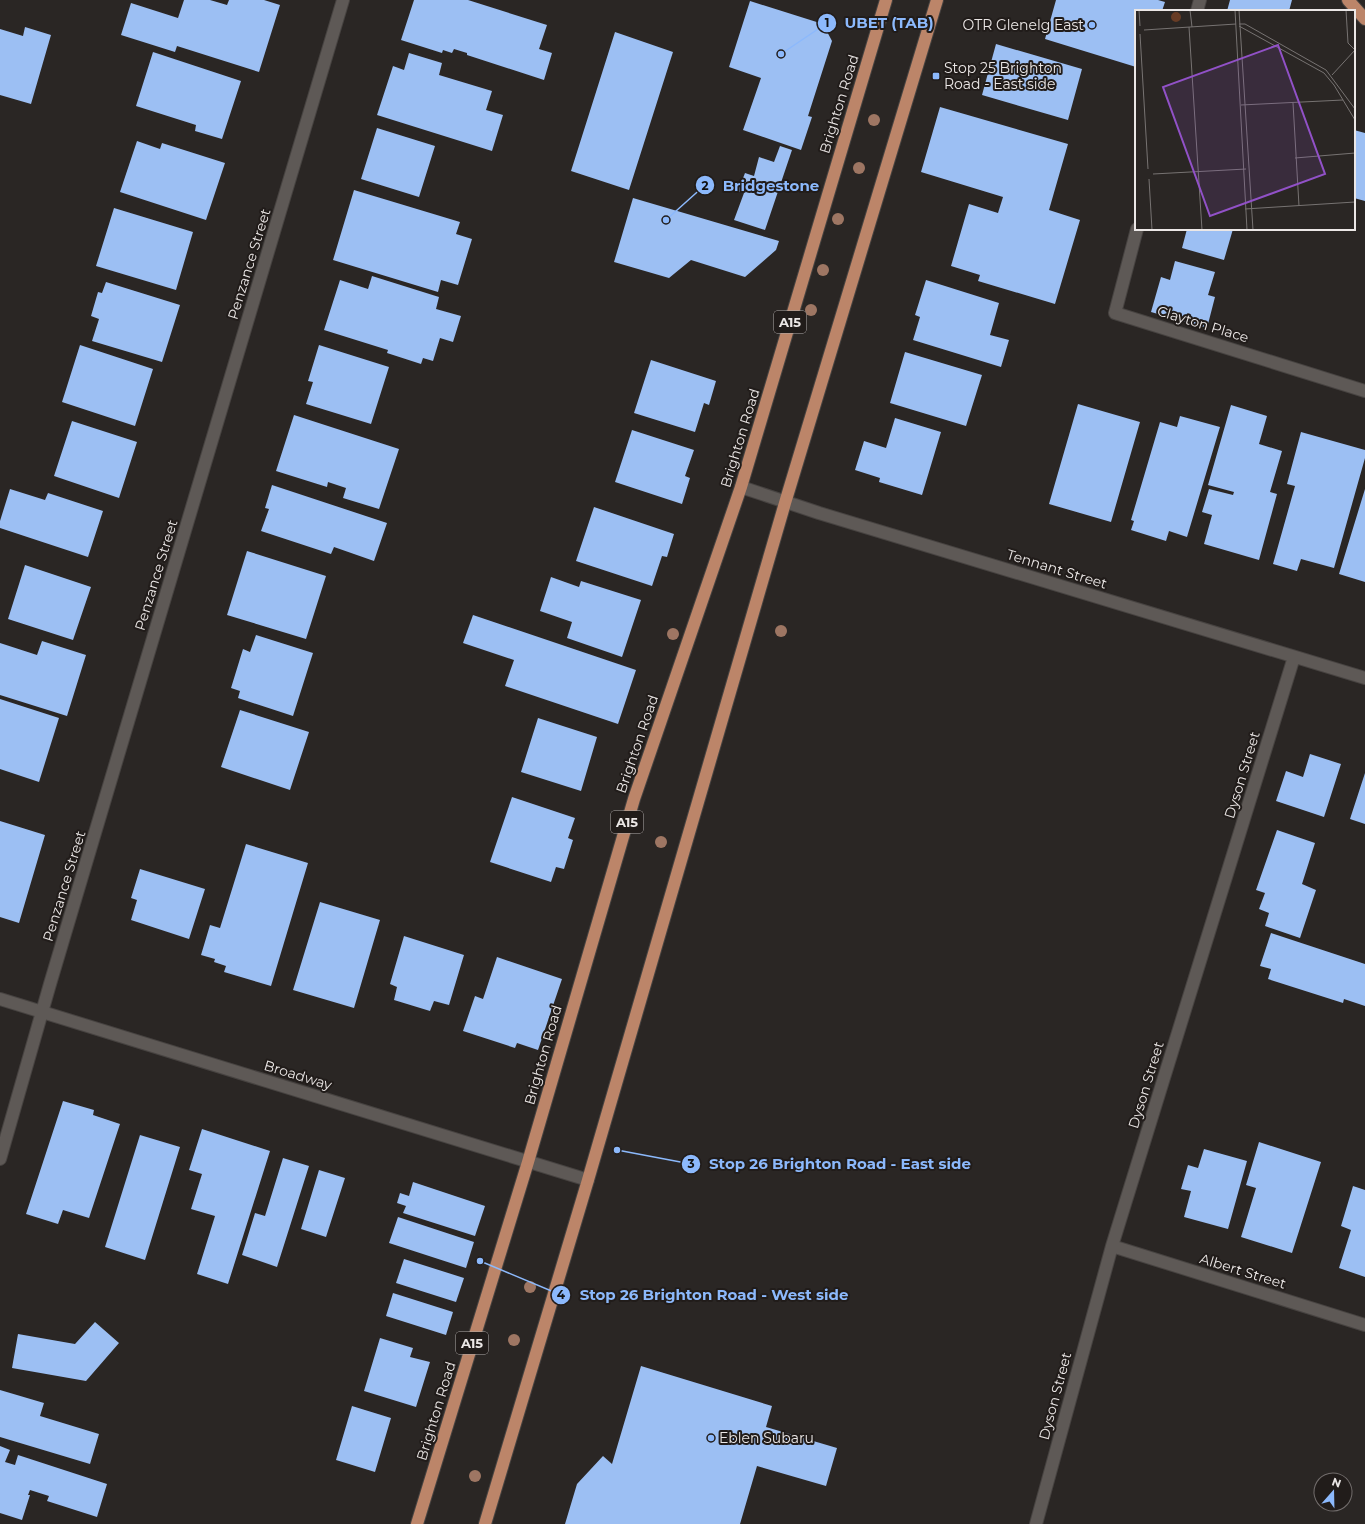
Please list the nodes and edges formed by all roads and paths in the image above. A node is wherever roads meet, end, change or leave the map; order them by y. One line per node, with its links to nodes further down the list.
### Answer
1 (343, 0): 15 (street, Penzance Street)
2 (886, 0): 10 (main road, Brighton Road / A15)
3 (937, 0): 11 (main road)
4 (1200, 0): 6 (street)
5 (1348, 0): 7 (main road)
6 (1197, 10)
7 (1365, 19)
8 (1137, 230): 9 (street, Clayton Place)
9 (1365, 390)
10 (741, 487): 11 (street, Tennant Street); 17 (main road, Brighton Road / A15)
11 (785, 503): 12 (street, Tennant Street); 18 (main road)
12 (1294, 657): 13 (street, Tennant Street); 19 (street, Dyson Street)
13 (1365, 678)
14 (0, 999): 15 (street, Broadway)
15 (42, 1012): 16 (street, Penzance Street); 17 (street, Broadway)
16 (0, 1159)
17 (528, 1162): 18 (street, Broadway); 21 (main road, Brighton Road / A15)
18 (588, 1180): 22 (main road)
19 (1112, 1246): 20 (street, Albert Street); 23 (street, Dyson Street)
20 (1365, 1325)
21 (417, 1524)
22 (485, 1524)
23 (1036, 1524)

